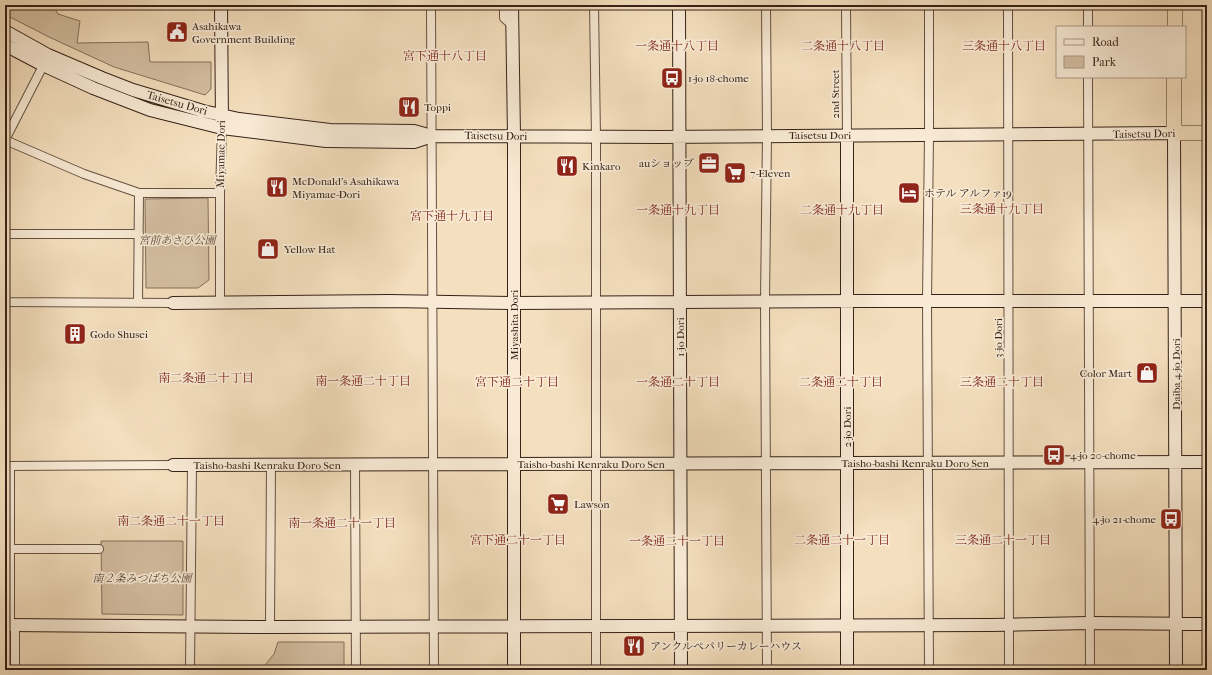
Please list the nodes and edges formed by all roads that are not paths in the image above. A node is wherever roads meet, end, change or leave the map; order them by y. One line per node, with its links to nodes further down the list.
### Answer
1 (221, 5): 21 (street, Miyamae Dori)
2 (431, 5): 28 (street)
3 (504, 5): 13 (street)
4 (512, 5): 13 (street, Miyashita Dori)
5 (594, 5): 30 (street)
6 (680, 5): 31 (street, 1-jo Dori)
7 (766, 5): 25 (street)
8 (846, 5): 32 (street, 2nd Street)
9 (929, 5): 33 (street)
10 (1008, 5): 26 (street, 3-jo Dori)
11 (1088, 5): 14 (street)
12 (1175, 5): 15 (highway)
13 (513, 26): 29 (street, Miyashita Dori)
14 (1088, 26)
15 (1175, 26)
16 (5, 30): 18 (street, Taisetsu Dori)
17 (5, 45): 18 (street, Taisetsu Dori)
18 (43, 57): 21 (street, Taisetsu Dori); 22 (street, Taisetsu Dori); 34 (street)
19 (1088, 78): 27 (street)
20 (1174, 78): 23 (highway, Daiba 4-jo Dori)
21 (222, 115): 22 (street, Miyamae Dori); 28 (street, Taisetsu Dori)
22 (222, 128): 28 (street, Taisetsu Dori); 36 (street, Miyamae Dori)
23 (1174, 133): 24 (highway, Taisetsu Dori); 27 (street, Taisetsu Dori); 46 (street, Daiba 4-jo Dori)
24 (1207, 133)
25 (767, 135): 31 (street, Taisetsu Dori); 32 (street, Taisetsu Dori); 44 (street)
26 (1008, 135): 27 (street, Taisetsu Dori); 33 (street, Taisetsu Dori); 41 (street, 3-jo Dori)
27 (1088, 135): 42 (street)
28 (432, 136): 29 (street, Taisetsu Dori); 48 (street)
29 (514, 136): 30 (street, Taisetsu Dori); 53 (street, Miyashita Dori)
30 (596, 136): 31 (street, Taisetsu Dori); 54 (street)
31 (679, 136): 49 (street, 1-jo Dori)
32 (846, 136): 33 (street, Taisetsu Dori); 45 (street, 2-jo Dori)
33 (929, 136): 40 (street)
34 (5, 141): 35 (street)
35 (139, 193): 36 (street); 38 (street)
36 (220, 193): 52 (street, Miyamae Dori)
37 (5, 234): 38 (street)
38 (139, 234): 50 (street)
39 (5, 262): 47 (street)
40 (927, 300): 41 (street); 45 (street); 59 (street)
41 (1009, 300): 42 (street); 60 (street, 3-jo Dori)
42 (1088, 300): 46 (street); 55 (street)
43 (1207, 300): 46 (street)
44 (765, 301): 45 (street); 49 (street); 64 (street)
45 (847, 301): 58 (street, 2-jo Dori)
46 (1176, 301): 56 (street, Daiba 4-jo Dori)
47 (5, 302): 50 (street)
48 (432, 302): 52 (street); 53 (street); 69 (street)
49 (680, 302): 54 (street); 63 (street, 1-jo Dori)
50 (138, 303): 51 (street)
51 (173, 303): 52 (street)
52 (220, 303)
53 (514, 303): 54 (street); 61 (street, Miyashita Dori)
54 (595, 303): 62 (street)
55 (1090, 462): 56 (street, Taisho-bashi Renraku Doro Sen); 60 (street, Taisho-bashi Renraku Doro Sen); 73 (street)
56 (1176, 462): 57 (street, Taisho-bashi Renraku Doro Sen); 77 (street, Daiba 4-jo Dori)
57 (1207, 462)
58 (846, 463): 59 (street, Taisho-bashi Renraku Doro Sen); 64 (street, Taisho-bashi Renraku Doro Sen); 74 (street, 2-jo Dori)
59 (928, 463): 60 (street, Taisho-bashi Renraku Doro Sen); 75 (street)
60 (1009, 463): 76 (street, 3-jo Dori)
61 (513, 464): 62 (street, Taisho-bashi Renraku Doro Sen); 69 (street, Taisho-bashi Renraku Doro Sen); 83 (street, Miyashita Dori)
62 (596, 464): 63 (street, Taisho-bashi Renraku Doro Sen); 84 (street)
63 (680, 464): 64 (street, Taisho-bashi Renraku Doro Sen); 80 (street, 1-jo Dori)
64 (766, 464): 81 (street)
65 (173, 465): 66 (street, Taisho-bashi Renraku Doro Sen); 70 (street, Taisho-bashi Renraku Doro Sen)
66 (192, 465): 67 (street, Taisho-bashi Renraku Doro Sen); 82 (street)
67 (271, 465): 68 (street, Taisho-bashi Renraku Doro Sen); 85 (street)
68 (355, 465): 69 (street, Taisho-bashi Renraku Doro Sen); 86 (street)
69 (432, 465): 87 (street)
70 (7, 466): 71 (street)
71 (10, 549): 72 (street); 79 (street)
72 (99, 549)
73 (1090, 623): 76 (street); 77 (street); 99 (street)
74 (847, 624): 75 (street); 81 (street); 96 (street, 2-jo Dori)
75 (929, 624): 76 (street); 97 (street)
76 (1009, 624): 98 (street, 3-jo Dori)
77 (1176, 624): 78 (street); 100 (street, Daiba 4-jo Dori)
78 (1207, 624)
79 (10, 625): 82 (street); 88 (street)
80 (681, 625): 81 (street); 84 (street); 94 (street, 1-jo Dori)
81 (767, 625): 95 (street)
82 (190, 626): 85 (street); 89 (street)
83 (514, 626): 84 (street); 87 (street); 92 (street, Miyashita Dori)
84 (596, 626): 93 (street)
85 (270, 627): 86 (street)
86 (355, 627): 87 (street); 90 (street)
87 (434, 627): 91 (street)
88 (15, 670)
89 (190, 670)
90 (356, 670)
91 (434, 670)
92 (514, 670)
93 (596, 670)
94 (681, 670)
95 (767, 670)
96 (847, 670)
97 (929, 670)
98 (1009, 670)
99 (1090, 670)
100 (1176, 670)

